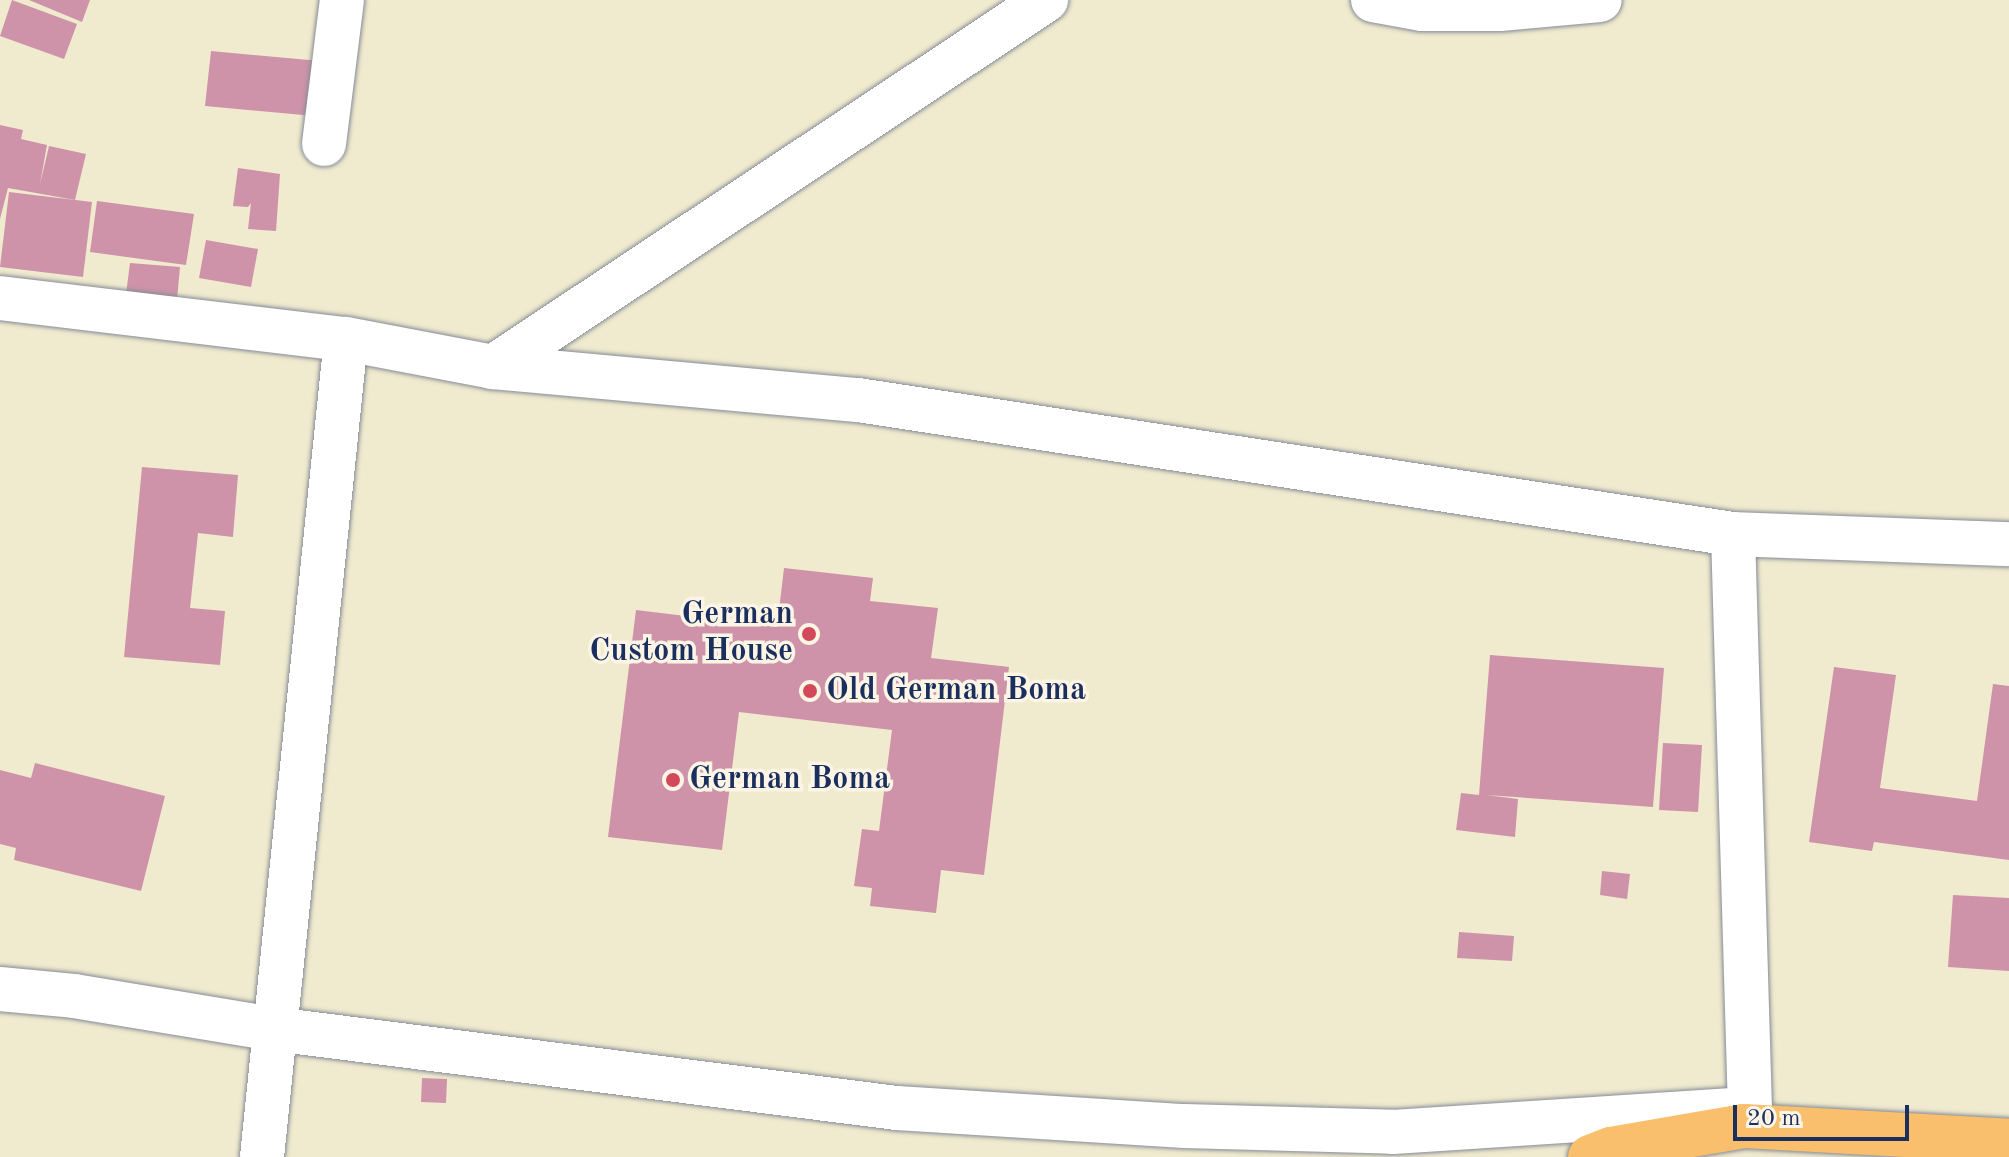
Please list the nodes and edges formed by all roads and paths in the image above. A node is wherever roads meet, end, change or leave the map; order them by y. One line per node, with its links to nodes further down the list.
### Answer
1 (342, 0): 5 (street)
2 (1046, 0): 8 (street)
3 (1373, 0): 4 (street)
4 (1600, 0)
5 (324, 144)
6 (0, 298): 7 (street)
7 (346, 339): 8 (street); 12 (street)
8 (493, 367): 9 (street)
9 (1733, 534): 10 (street); 13 (street)
10 (2009, 544)
11 (0, 989): 12 (street)
12 (274, 1029): 13 (street); 15 (street)
13 (1747, 1118): 14 (main road); 16 (main road)
14 (2009, 1141)
15 (262, 1157)
16 (1590, 1157)

